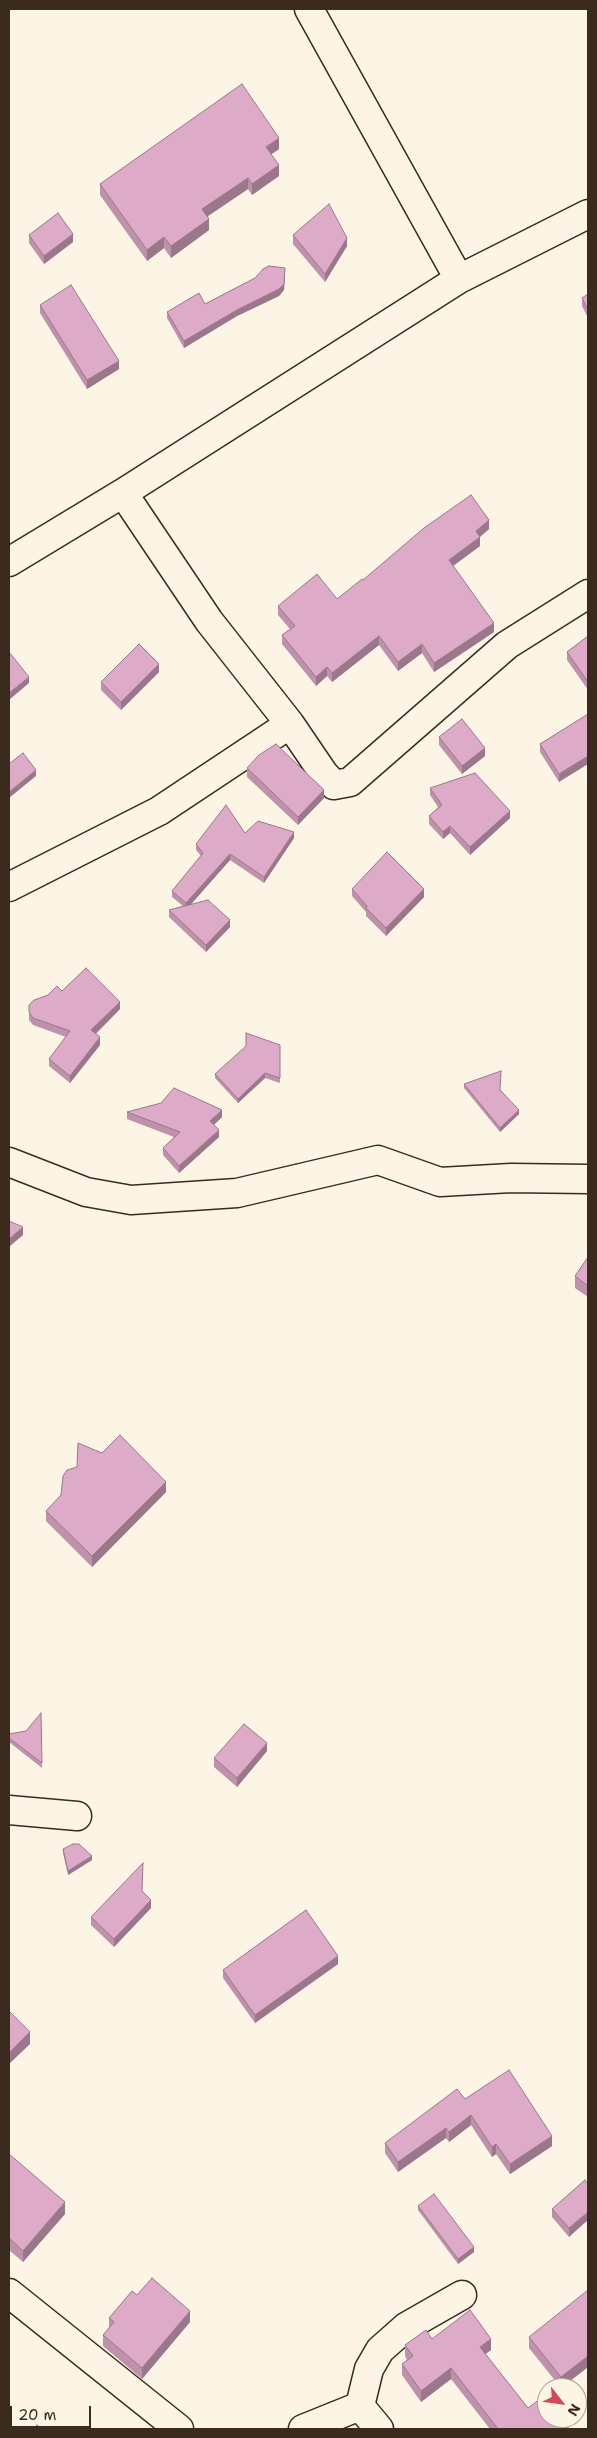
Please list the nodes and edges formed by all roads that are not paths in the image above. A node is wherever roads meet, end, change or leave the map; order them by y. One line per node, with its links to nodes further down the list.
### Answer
1 (309, 9): 3 (street)
2 (588, 214): 3 (street)
3 (459, 279): 4 (street)
4 (123, 493): 5 (street); 7 (street)
5 (9, 562)
6 (588, 594): 7 (street)
7 (290, 724): 8 (street)
8 (9, 887)
9 (9, 1162): 10 (street)
10 (588, 1179)
11 (9, 1810): 12 (street)
12 (78, 1816)
13 (9, 2293): 16 (street)
14 (462, 2295): 15 (street)
15 (360, 2406): 17 (street); 18 (street)
16 (178, 2429)
17 (303, 2429)
18 (379, 2429)

